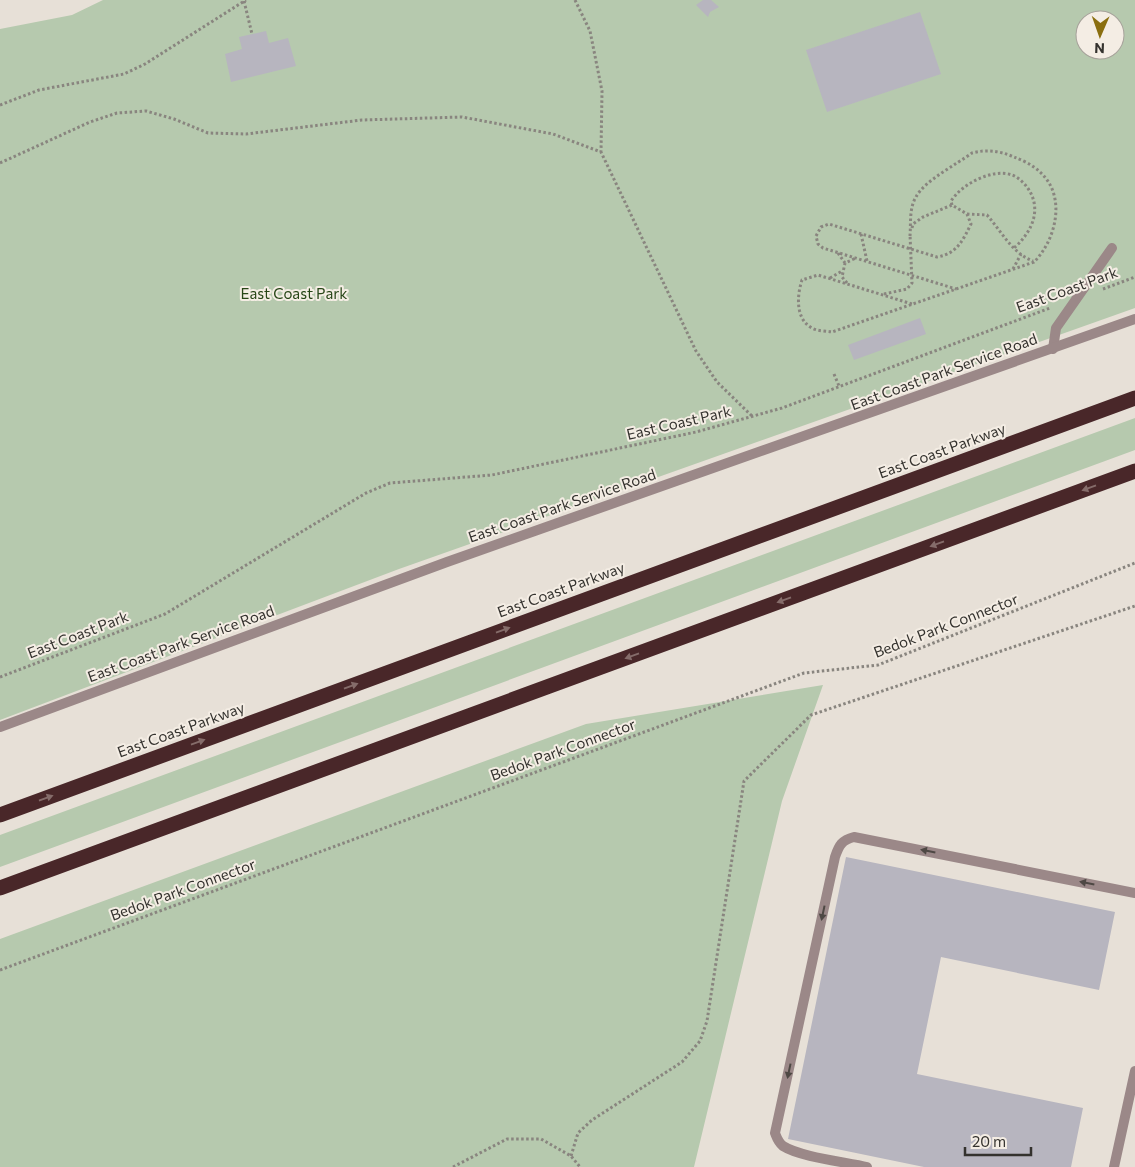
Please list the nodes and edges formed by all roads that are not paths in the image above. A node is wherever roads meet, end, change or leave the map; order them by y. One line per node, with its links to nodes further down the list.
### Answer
1 (1112, 248): 3 (street)
2 (1135, 319): 3 (street, East Coast Park Service Road)
3 (1053, 349): 6 (street, East Coast Park Service Road)
4 (1135, 398): 7 (highway, East Coast Parkway, one-way to 4)
5 (1135, 471): 8 (highway, one-way to 8)
6 (0, 727)
7 (0, 815)
8 (0, 888)
9 (1135, 893): 11 (street, one-way to 11)
10 (1135, 1071): 12 (street)
11 (867, 1167)
12 (1114, 1167)

